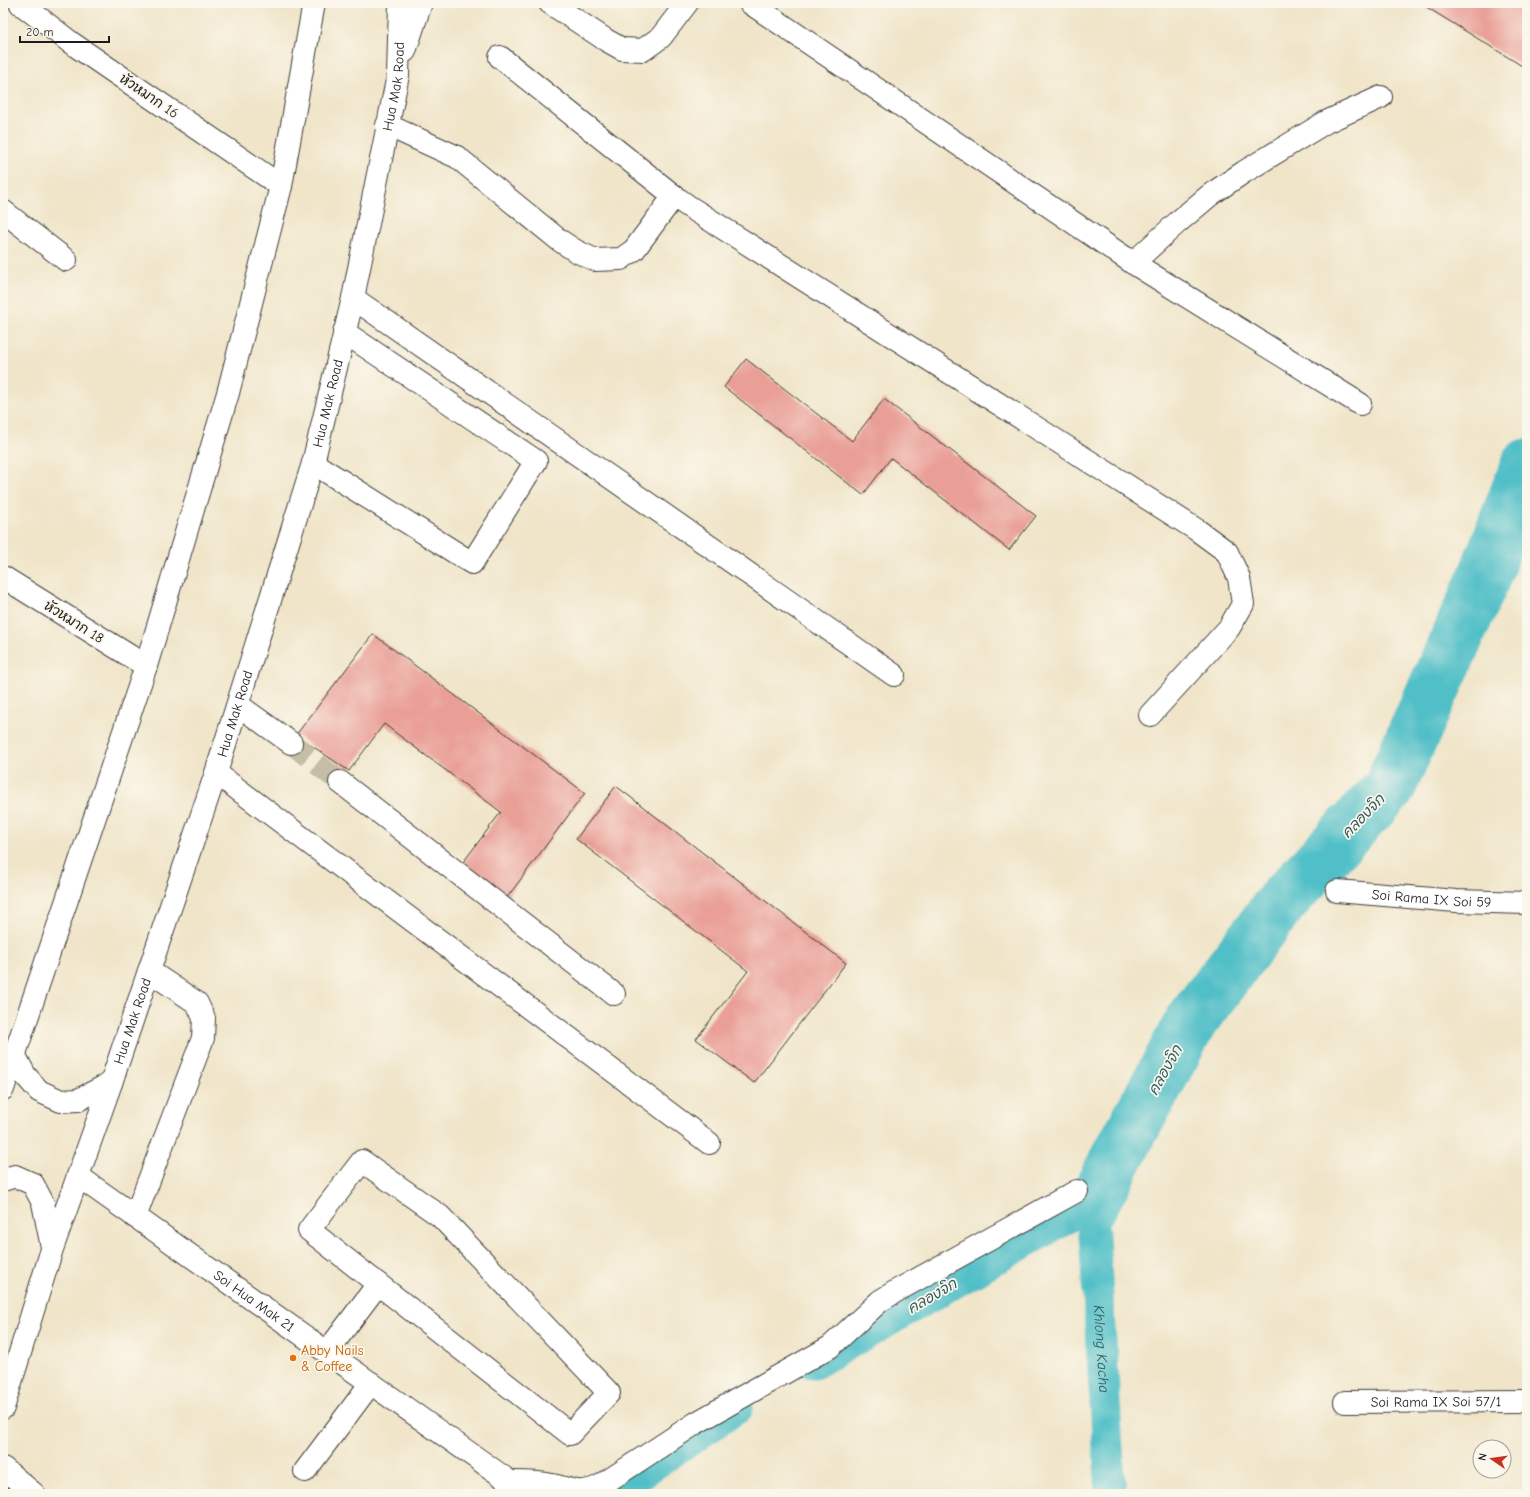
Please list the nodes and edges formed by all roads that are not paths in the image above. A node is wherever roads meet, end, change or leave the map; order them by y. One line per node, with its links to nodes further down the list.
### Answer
1 (20, 3): 12 (street, หัวหมาก 16)
2 (314, 3): 12 (street)
3 (400, 3): 9 (street, Hua Mak Road)
4 (421, 3): 9 (street)
5 (550, 3): 6 (street)
6 (687, 3)
7 (750, 3): 16 (street)
8 (500, 58): 13 (street)
9 (398, 75): 11 (street, Hua Mak Road)
10 (1381, 97): 16 (street)
11 (387, 125): 13 (street); 17 (street, Hua Mak Road)
12 (281, 186): 22 (street)
13 (674, 196): 25 (street)
14 (3, 211): 15 (street)
15 (66, 260)
16 (1133, 263): 19 (street)
17 (353, 298): 18 (street, Hua Mak Road); 23 (street)
18 (344, 332): 20 (street, Hua Mak Road); 20 (street)
19 (1360, 404)
20 (313, 463): 24 (street, Hua Mak Road)
21 (3, 577): 22 (street, หัวหมาก 18)
22 (146, 666): 33 (street)
23 (894, 675)
24 (238, 705): 26 (street); 27 (street, Hua Mak Road)
25 (1150, 715)
26 (291, 743)
27 (216, 773): 31 (street, Hua Mak Road); 36 (street)
28 (340, 782): 32 (street)
29 (1337, 891): 30 (street, Soi Rama IX Soi 59)
30 (1527, 903)
31 (150, 971): 34 (street, Hua Mak Road); 40 (street)
32 (614, 994)
33 (14, 1054): 34 (street); 35 (street)
34 (111, 1083): 37 (street, Hua Mak Road)
35 (3, 1089)
36 (709, 1143)
37 (78, 1176): 40 (street, Soi Hua Mak 21); 41 (street, Hua Mak Road)
38 (3, 1180): 41 (street)
39 (1077, 1191): 50 (street)
40 (135, 1217): 43 (street, Soi Hua Mak 21)
41 (52, 1249): 47 (street, Hua Mak Road)
42 (378, 1284): 42 (street); 43 (street)
43 (327, 1352): 44 (street, Soi Hua Mak 21)
44 (371, 1383): 49 (street); 50 (street, Soi Hua Mak 21)
45 (1527, 1401): 46 (street, Soi Rama IX Soi 57/1)
46 (1345, 1402)
47 (3, 1408)
48 (3, 1468): 51 (street)
49 (305, 1471)
50 (520, 1488)
51 (34, 1494)

